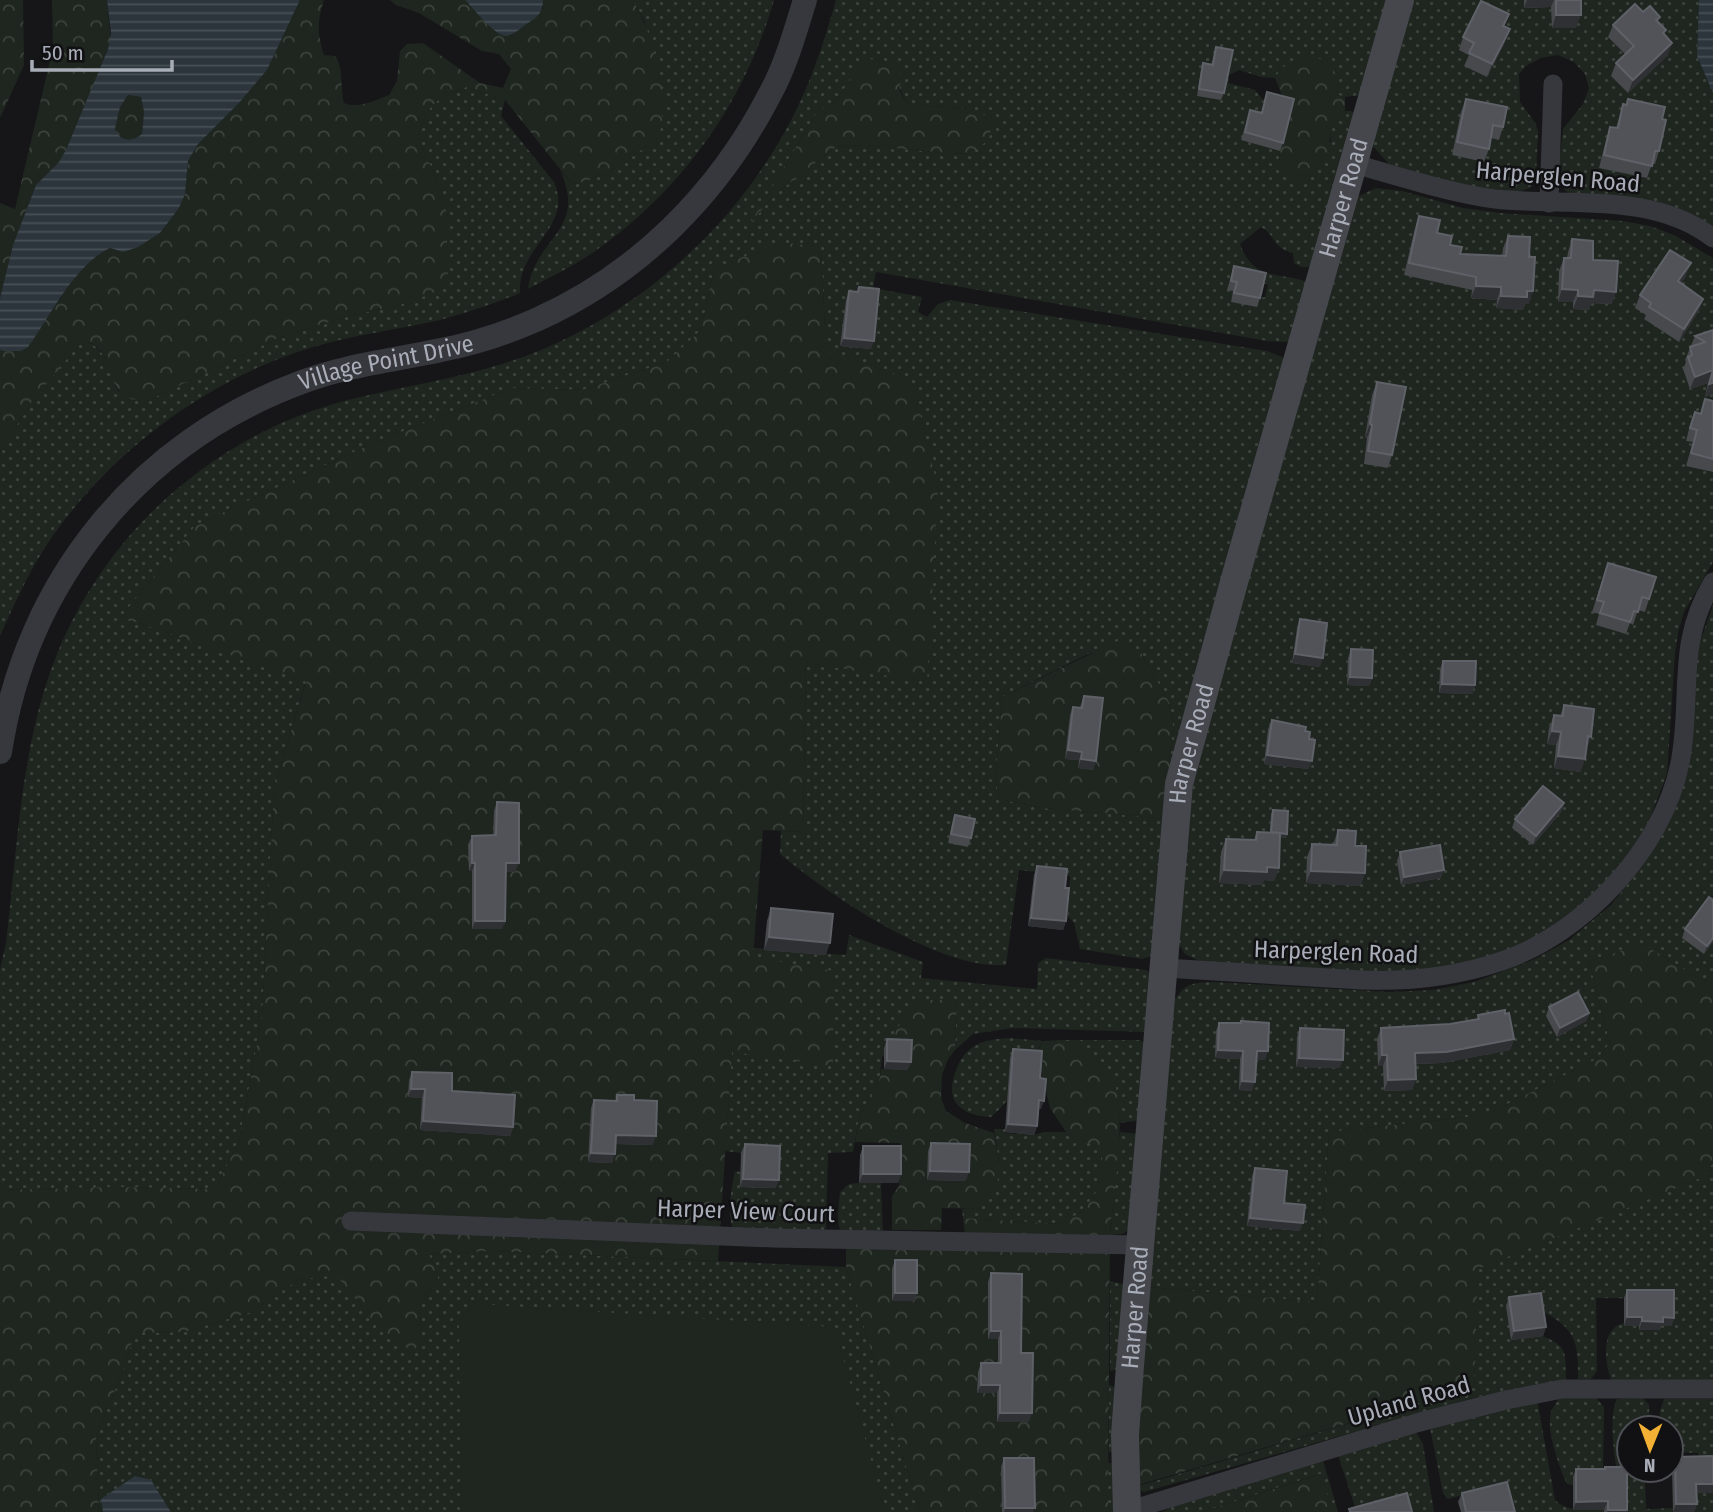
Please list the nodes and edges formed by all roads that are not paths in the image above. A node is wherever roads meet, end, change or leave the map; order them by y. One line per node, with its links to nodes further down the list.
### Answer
1 (805, 0): 8 (street, Village Point Drive)
2 (1400, 0): 4 (main road, Harper Road)
3 (1553, 84): 5 (street)
4 (1354, 164): 5 (street, Harperglen Road); 9 (main road, Harper Road)
5 (1549, 203): 6 (street, Harperglen Road)
6 (1713, 238)
7 (1713, 582): 9 (street, Harperglen Road)
8 (0, 752)
9 (1165, 968): 11 (main road, Harper Road)
10 (351, 1221): 11 (street, Harper View Court)
11 (1140, 1245): 13 (main road, Harper Road)
12 (1713, 1389): 13 (street, Upland Road)
13 (1127, 1511)

